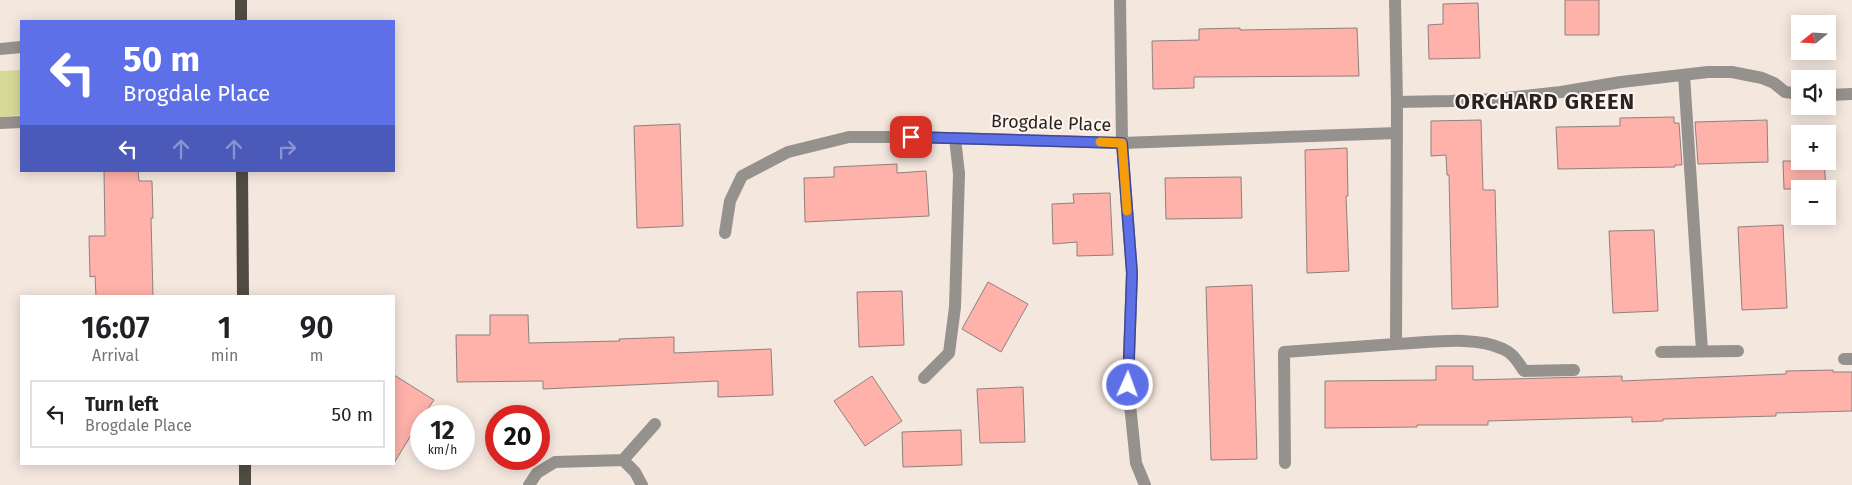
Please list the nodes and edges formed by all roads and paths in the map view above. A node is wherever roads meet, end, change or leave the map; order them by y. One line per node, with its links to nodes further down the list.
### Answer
1 (241, 0): 4 (main road)
2 (1120, 0): 16 (street, Brogdale Place)
3 (1395, 0): 11 (street)
4 (241, 20)
5 (20, 46): 6 (street)
6 (0, 49)
7 (1684, 75): 8 (street); 11 (street); 21 (street)
8 (1791, 93)
9 (1852, 94): 10 (street)
10 (1836, 95)
11 (1397, 102): 14 (street)
12 (20, 122): 13 (street)
13 (0, 124)
14 (1397, 134): 16 (street); 20 (street)
15 (955, 138): 16 (street, Brogdale Place); 18 (street, Brogdale Place); 25 (street)
16 (1122, 143): 33 (street)
17 (242, 172): 19 (main road)
18 (724, 233)
19 (243, 295)
20 (1396, 344): 24 (street); 28 (street)
21 (1702, 351): 22 (street); 23 (street)
22 (1738, 351)
23 (1661, 352)
24 (1574, 370)
25 (924, 378)
26 (655, 424): 27 (street)
27 (622, 460): 31 (street); 32 (street)
28 (1285, 463)
29 (245, 465): 30 (main road)
30 (245, 485)
31 (529, 485)
32 (642, 485)
33 (1145, 485)

